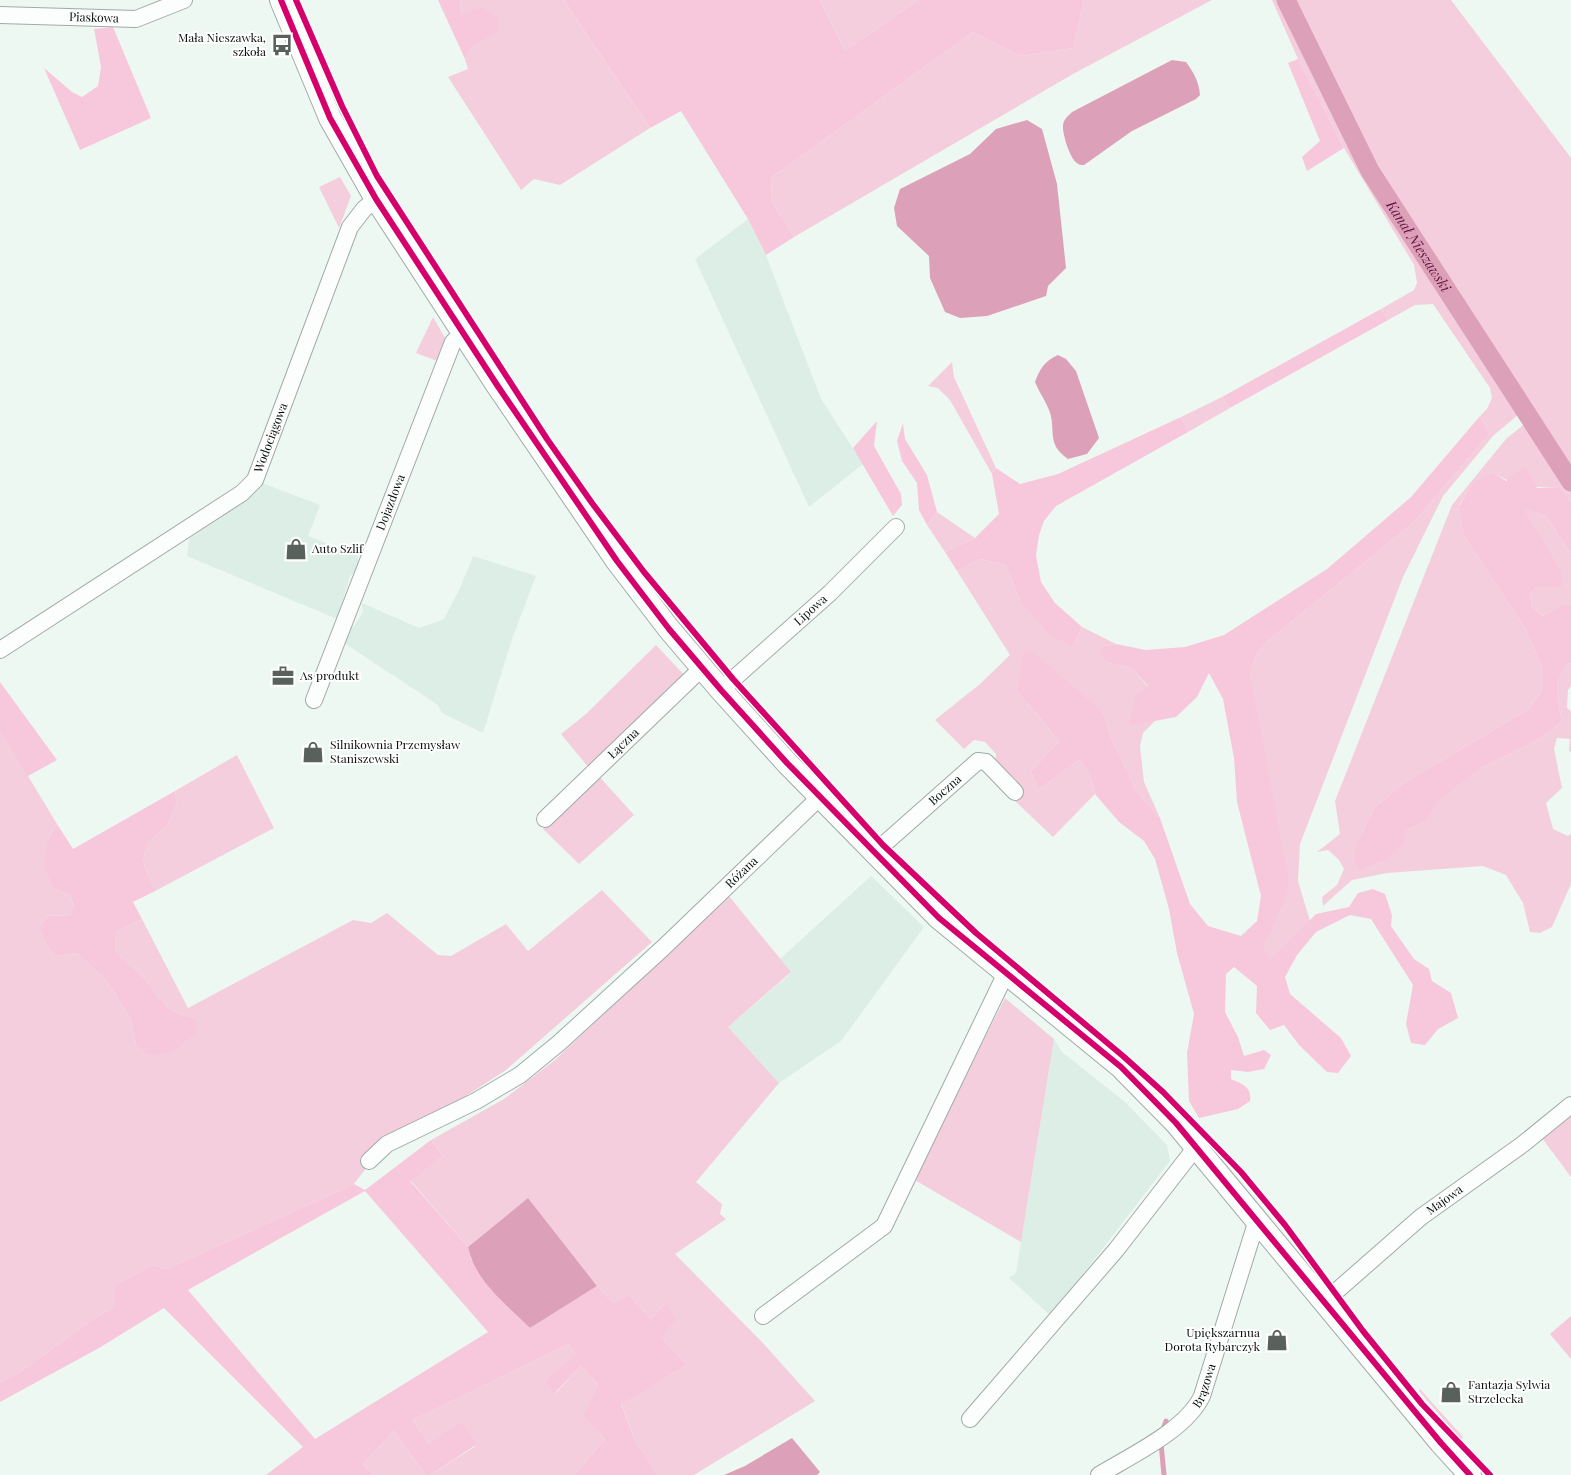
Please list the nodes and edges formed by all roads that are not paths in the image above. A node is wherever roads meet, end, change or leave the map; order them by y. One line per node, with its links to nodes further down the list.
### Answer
1 (184, 0): 3 (street, Piaskowa)
2 (281, 0): 4 (main road)
3 (0, 15)
4 (376, 199): 5 (main road); 7 (street, Wodociągowa)
5 (462, 334): 8 (main road); 10 (street, Dojazdowa)
6 (896, 527): 9 (street, Lipowa)
7 (0, 650)
8 (702, 668): 9 (main road); 13 (street, Łączna)
9 (721, 690): 12 (main road)
10 (314, 700)
11 (1015, 792): 14 (street, Boczna)
12 (820, 797): 14 (main road); 18 (street, Różana)
13 (545, 818)
14 (874, 853): 15 (main road)
15 (1006, 974): 17 (main road); 21 (street)
16 (1571, 1105): 20 (street, Majowa)
17 (1196, 1147): 19 (main road); 22 (street)
18 (368, 1161)
19 (1257, 1220): 20 (main road); 23 (street, Brązowa)
20 (1324, 1302): 24 (main road)
21 (763, 1316)
22 (970, 1419)
23 (1100, 1475)
24 (1470, 1475)

